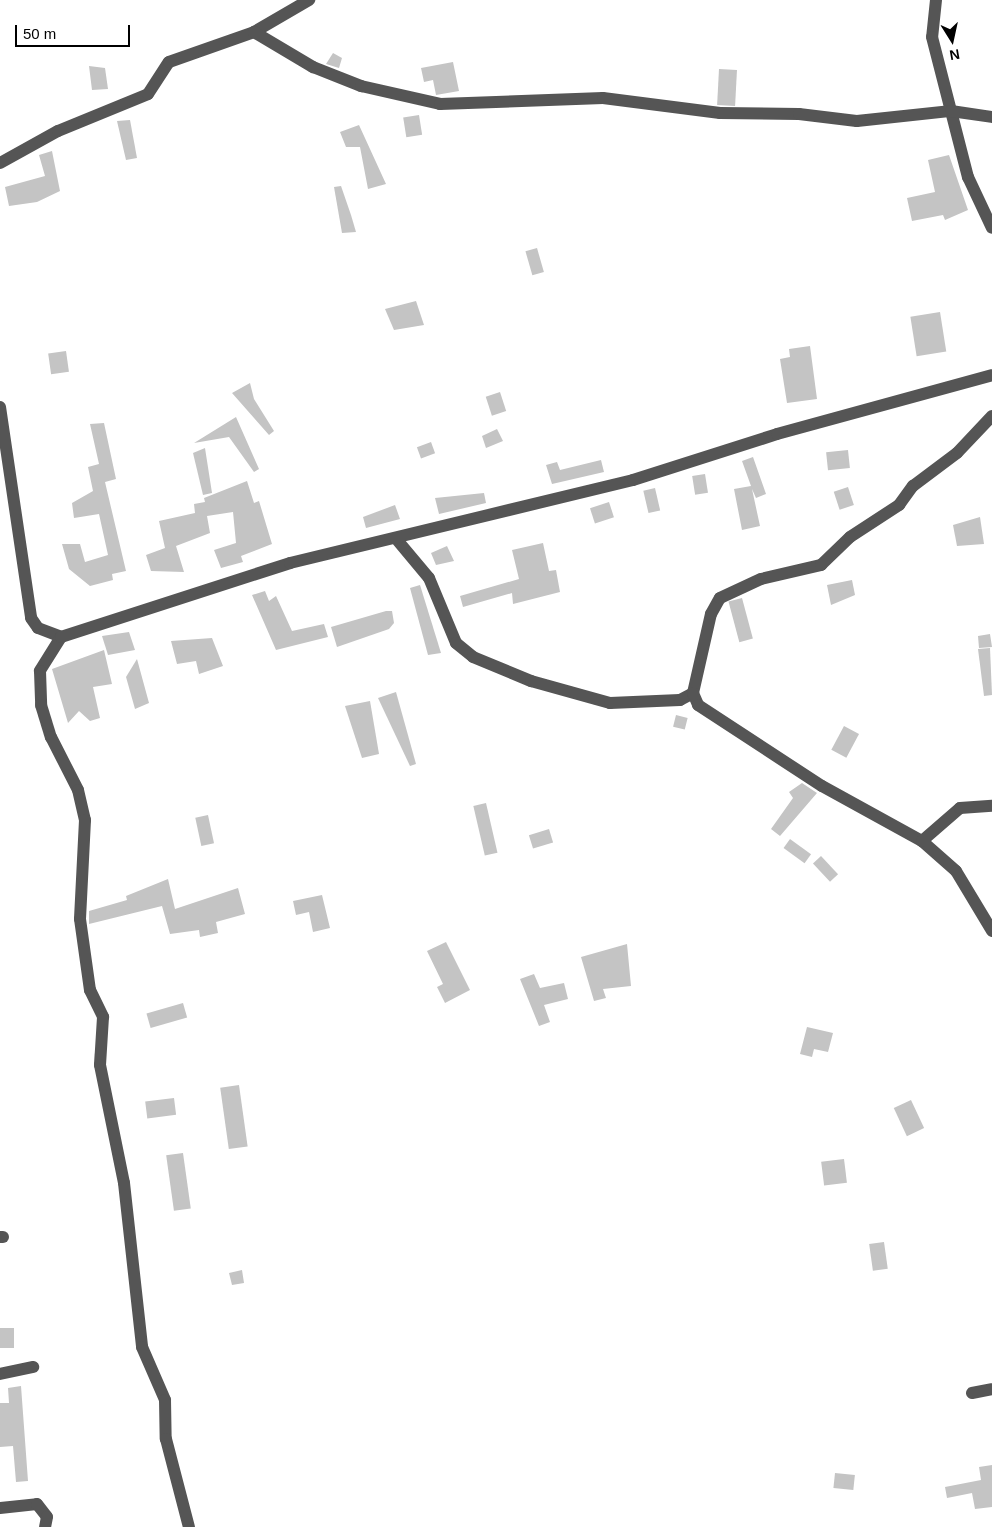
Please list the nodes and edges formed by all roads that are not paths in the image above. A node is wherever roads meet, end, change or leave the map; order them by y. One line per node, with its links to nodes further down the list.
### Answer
1 (309, 0): 3 (street)
2 (936, 0): 4 (street)
3 (254, 32): 4 (street); 6 (street)
4 (951, 111): 5 (street); 7 (street)
5 (992, 117)
6 (0, 163)
7 (992, 228)
8 (992, 375): 11 (street)
9 (0, 407): 12 (street)
10 (992, 416): 13 (street)
11 (398, 541): 12 (street); 13 (street)
12 (61, 637): 23 (street)
13 (693, 693): 15 (street)
14 (992, 806): 15 (street)
15 (922, 841): 16 (street)
16 (992, 931)
17 (33, 1368): 18 (street)
18 (0, 1374)
19 (992, 1389): 20 (street)
20 (972, 1393)
21 (0, 1508): 22 (street)
22 (45, 1527)
23 (189, 1527)

